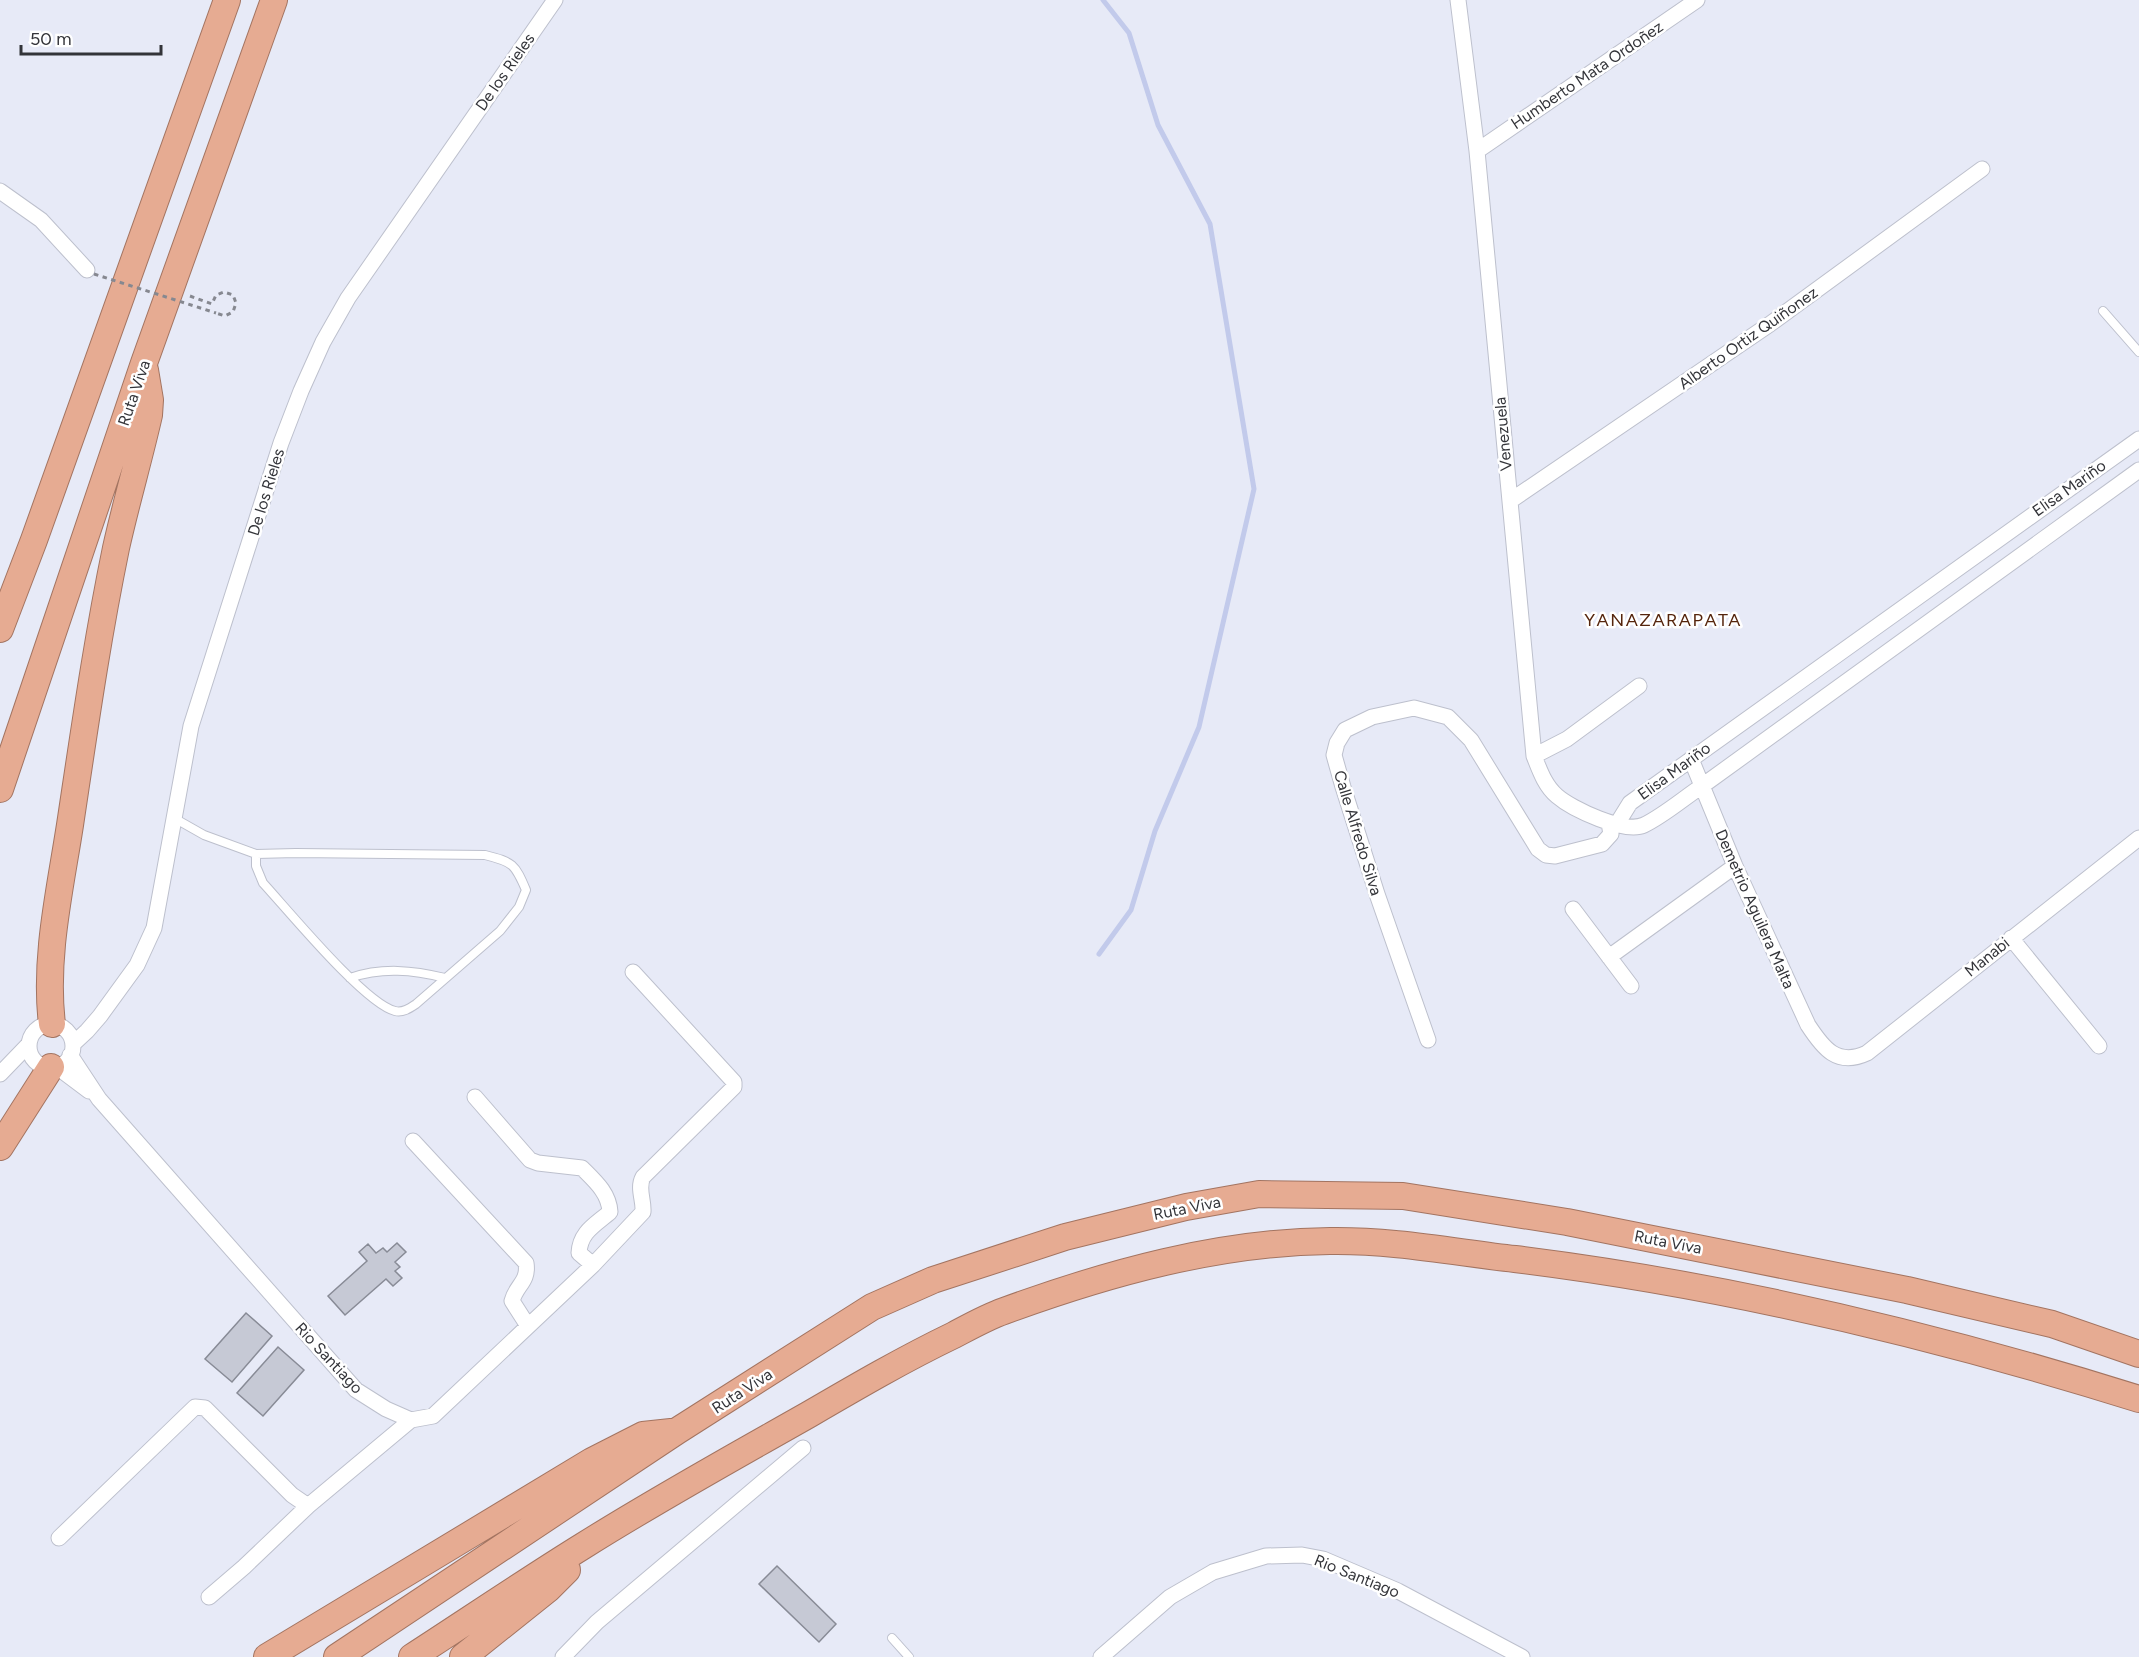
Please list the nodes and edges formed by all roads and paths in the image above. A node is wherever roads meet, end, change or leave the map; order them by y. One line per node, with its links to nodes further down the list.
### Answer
1 (227, 0): 17 (highway)
2 (274, 0): 13 (highway, Ruta Viva)
3 (555, 0): 24 (street, De los Rieles)
4 (1458, 0): 6 (street, Venezuela)
5 (1697, 0): 6 (street, Humberto Mata Ordoñez)
6 (1477, 151): 16 (street, Venezuela)
7 (1982, 169): 16 (street, Alberto Ortiz Quiñonez)
8 (0, 191): 9 (street)
9 (90, 272): 10 (path, bridge)
10 (212, 304)
11 (2103, 311): 12 (lane)
12 (2139, 352)
13 (144, 363): 23 (highway, Ruta Viva); 37 (highway)
14 (2139, 439): 21 (street, Elisa Mariño)
15 (2139, 470): 22 (street, Elisa Mariño)
16 (1509, 501): 20 (street, Venezuela)
17 (5, 608): 18 (highway)
18 (0, 628)
19 (1639, 686): 20 (street)
20 (1534, 756): 25 (street, Venezuela)
21 (1691, 759): 22 (street, Demetrio Aguilera Malta); 25 (street, Elisa Mariño)
22 (1702, 786): 25 (street, Elisa Mariño); 28 (street, Demetrio Aguilera Malta)
23 (0, 789)
24 (174, 818): 27 (lane); 36 (street, De los Rieles)
25 (1613, 824): 38 (street, Calle Alfredo Silva)
26 (2139, 838): 30 (street, Manabi)
27 (256, 854): 33 (lane); 34 (lane)
28 (1735, 866): 31 (street); 41 (street, Demetrio Aguilera Malta)
29 (1573, 909): 31 (street)
30 (2011, 938): 40 (street); 41 (street, Manabi)
31 (1610, 957): 35 (street)
32 (633, 972): 47 (street)
33 (350, 978): 34 (lane); 34 (lane)
34 (445, 978)
35 (1631, 986)
36 (100, 1016): 37 (street); 42 (street, De los Rieles)
37 (58, 1027): 39 (street); 42 (street)
38 (1428, 1040)
39 (29, 1044): 42 (street); 43 (street)
40 (2099, 1046)
41 (1830, 1052)
42 (57, 1059): 43 (street); 46 (highway); 51 (street, Rio Santiago)
43 (0, 1074)
44 (475, 1098): 47 (street)
45 (413, 1141): 48 (street)
46 (0, 1147)
47 (593, 1265): 48 (street)
48 (528, 1326): 51 (street)
49 (2139, 1354): 52 (highway, Ruta Viva)
50 (2139, 1399): 56 (highway)
51 (411, 1420): 54 (street)
52 (677, 1431): 59 (highway); 60 (highway, Ruta Viva)
53 (803, 1448): 63 (street)
54 (308, 1506): 55 (street); 57 (street)
55 (59, 1538)
56 (585, 1545): 61 (highway); 62 (highway)
57 (209, 1597)
58 (892, 1638): 64 (lane)
59 (267, 1657)
60 (337, 1657)
61 (412, 1657)
62 (463, 1657)
63 (562, 1657)
64 (909, 1657)
65 (1101, 1657): 66 (street, Rio Santiago)
66 (1522, 1657)

